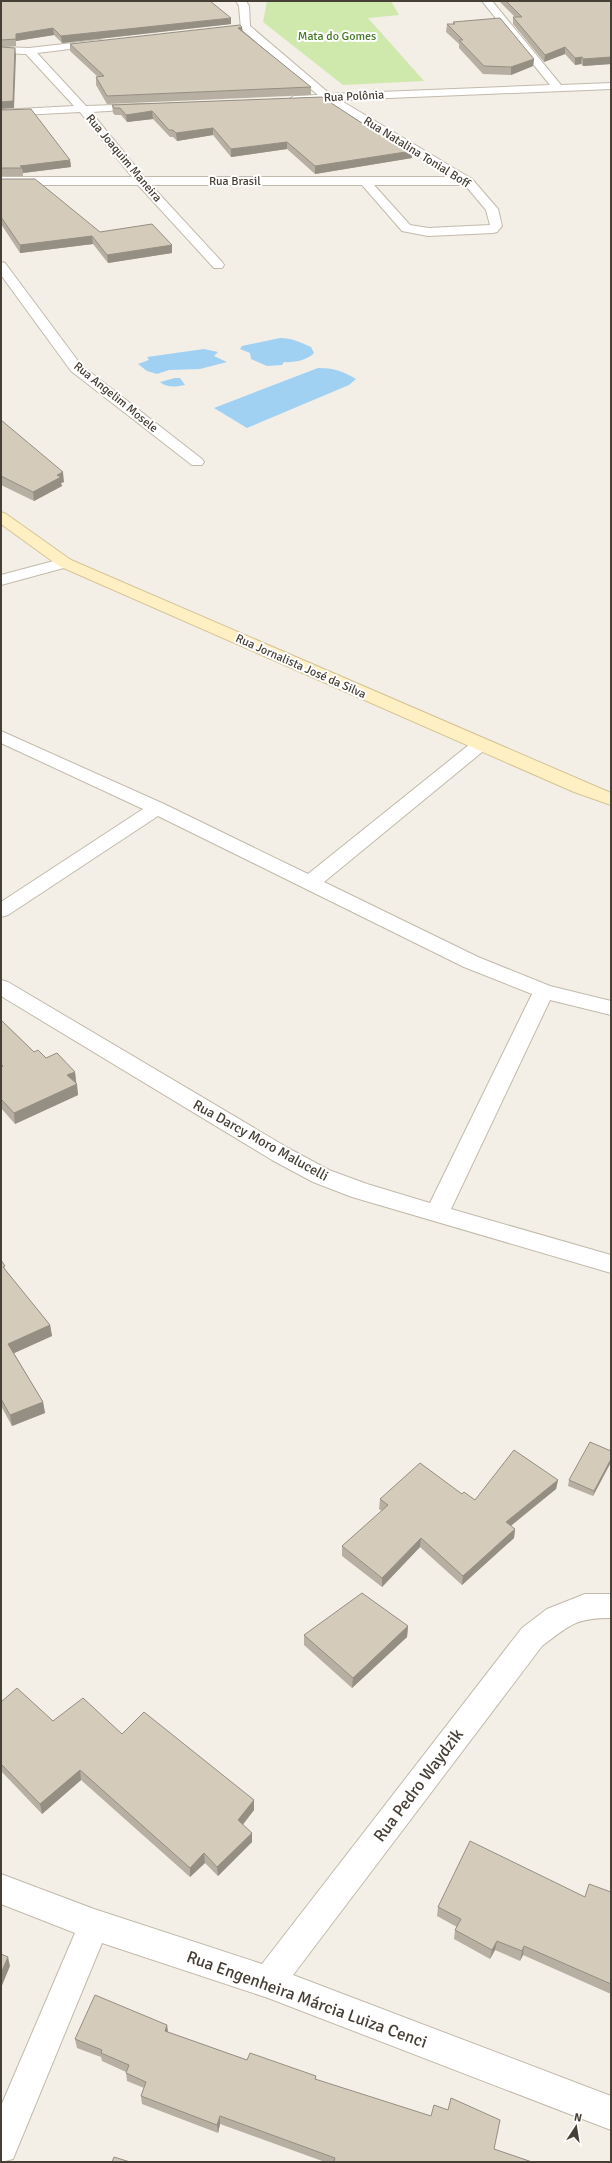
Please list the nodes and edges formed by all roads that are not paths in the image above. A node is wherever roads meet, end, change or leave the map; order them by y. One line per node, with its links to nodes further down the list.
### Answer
1 (241, 1): 8 (street, Rua Natalina Tonial Boff)
2 (487, 1): 7 (street)
3 (106, 42): 5 (street)
4 (1, 50): 5 (street)
5 (29, 51): 11 (street, Rua Joaquim Maneira)
6 (611, 86): 7 (street, Rua Polônia)
7 (558, 88): 8 (street, Rua Polônia)
8 (328, 98): 9 (street, Rua Polônia); 16 (street, Rua Natalina Tonial Boff)
9 (281, 100)
10 (154, 105): 11 (street)
11 (83, 109): 12 (street); 14 (street, Rua Joaquim Maneira)
12 (1, 114)
13 (1, 181): 14 (street, Rua Brasil)
14 (141, 181): 15 (street, Rua Brasil); 17 (street, Rua Joaquim Maneira)
15 (365, 181): 16 (street, Rua Brasil); 16 (street, Rua Natalina Tonial Boff)
16 (468, 181)
17 (218, 265)
18 (1, 266): 19 (street, Rua Angelim Mosele)
19 (196, 462)
20 (1, 517): 21 (main road, Rua Jornalista José da Silva)
21 (65, 563): 22 (street); 24 (main road, Rua Jornalista José da Silva)
22 (1, 580)
23 (1, 736): 26 (street)
24 (481, 744): 25 (main road, Rua Jornalista José da Silva); 27 (street)
25 (611, 799)
26 (157, 808): 27 (street); 28 (street)
27 (309, 884): 30 (street)
28 (1, 911)
29 (1, 987): 32 (street, Rua Darcy Moro Malucelli)
30 (544, 991): 31 (street); 32 (street)
31 (611, 1008)
32 (437, 1213): 33 (street, Rua Darcy Moro Malucelli)
33 (611, 1264)
34 (598, 1606): 37 (street, Rua Pedro Waydzik)
35 (1, 1889): 36 (street, Rua Engenheira Márcia Luiza Cenci)
36 (94, 1925): 37 (street, Rua Engenheira Márcia Luiza Cenci); 39 (street)
37 (268, 1982): 38 (street, Rua Engenheira Márcia Luiza Cenci)
38 (611, 2113)
39 (1, 2147)

